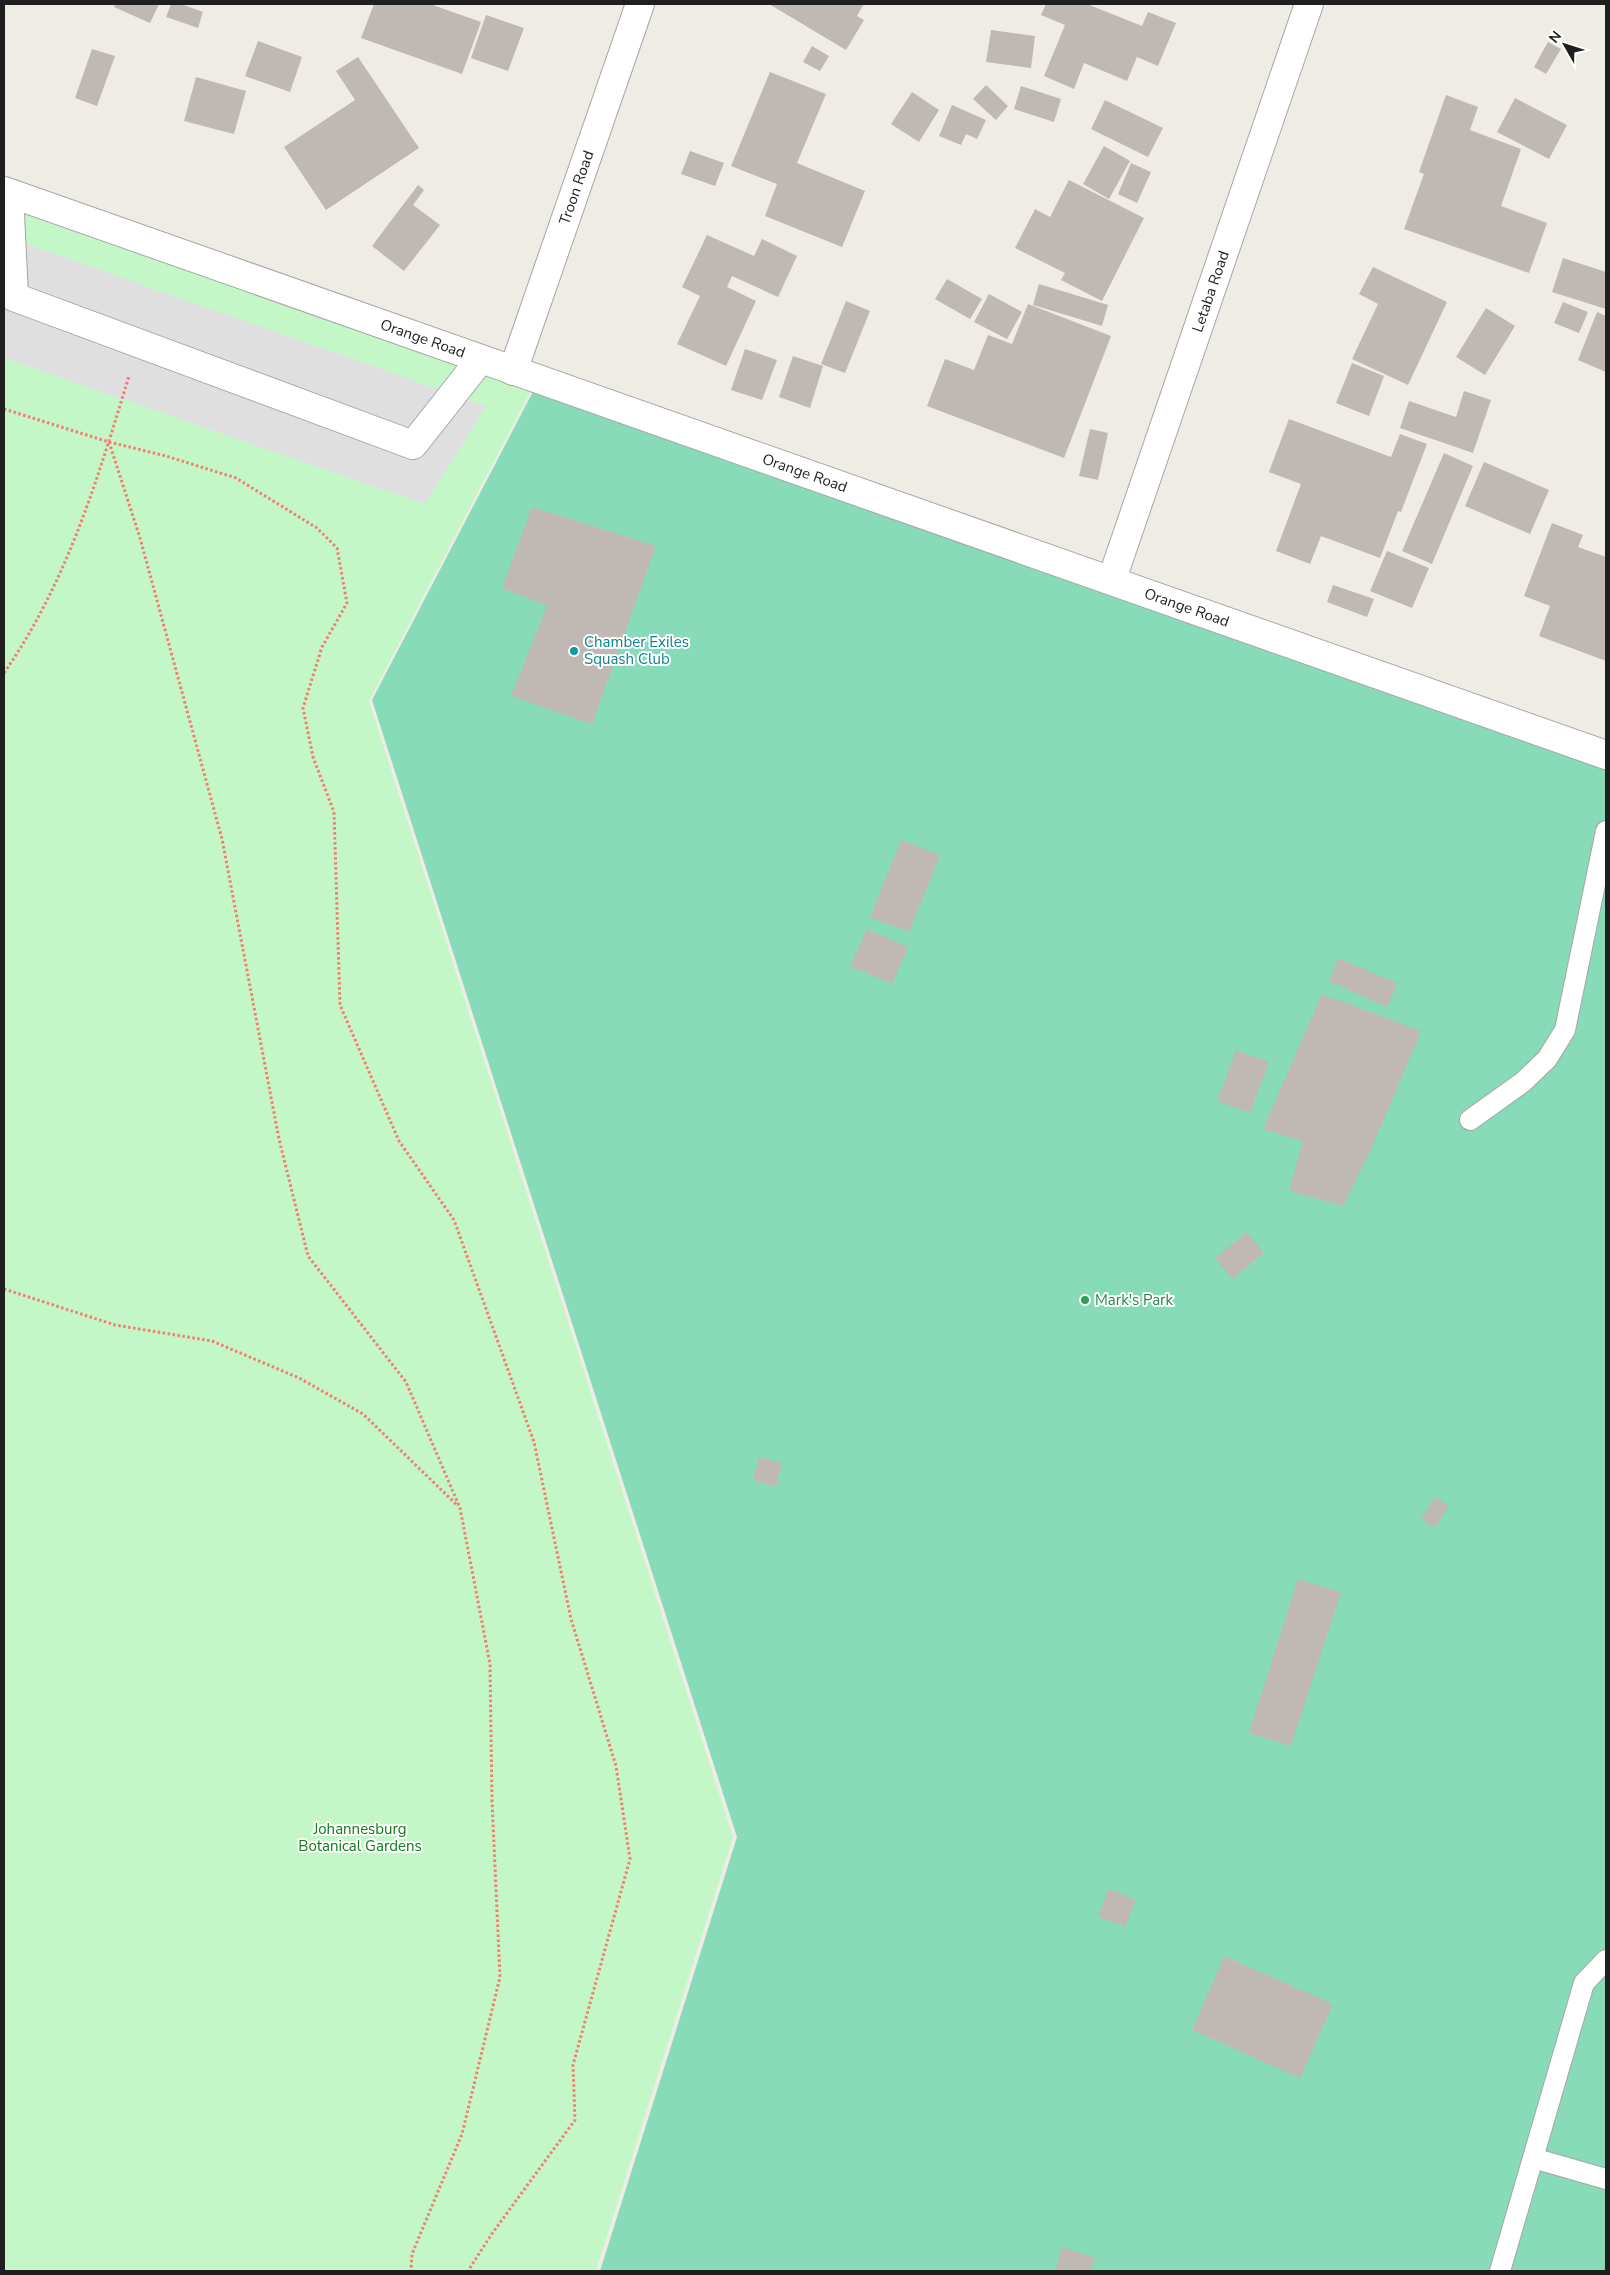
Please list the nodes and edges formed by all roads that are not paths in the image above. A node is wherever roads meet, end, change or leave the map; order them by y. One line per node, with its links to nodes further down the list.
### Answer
1 (640, 4): 5 (street, Troon Road)
2 (1309, 4): 6 (street, Letaba Road)
3 (7, 192): 4 (street, Orange Road); 4 (street)
4 (480, 360): 5 (street, Orange Road)
5 (512, 371): 6 (street, Orange Road)
6 (1112, 580): 7 (street, Orange Road)
7 (1606, 756)
8 (1606, 831): 9 (lane)
9 (1470, 1120)
10 (1606, 1960): 11 (lane)
11 (1533, 2158): 12 (lane); 13 (lane)
12 (1606, 2179)
13 (1500, 2271)

